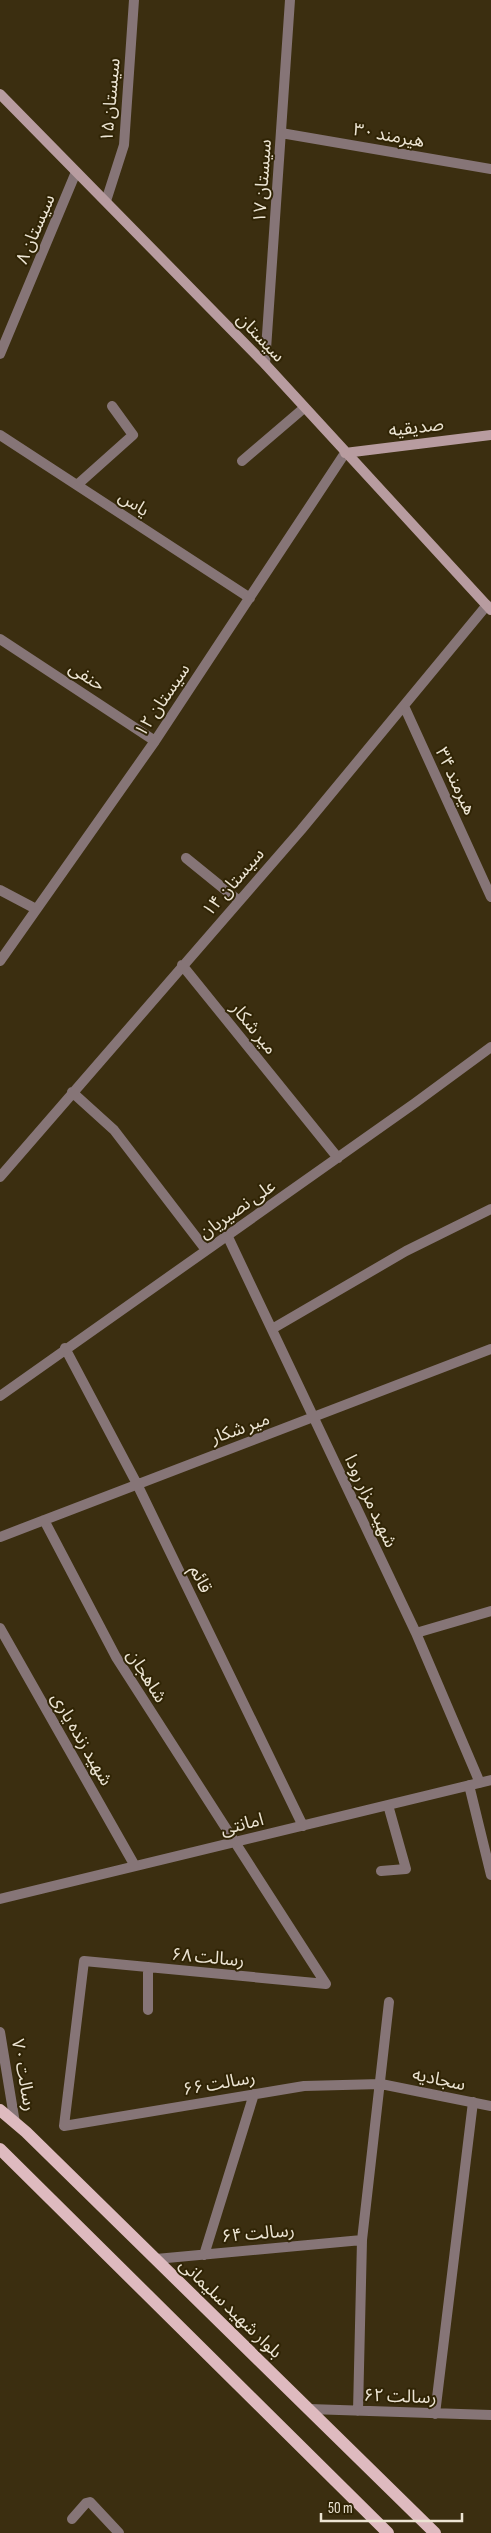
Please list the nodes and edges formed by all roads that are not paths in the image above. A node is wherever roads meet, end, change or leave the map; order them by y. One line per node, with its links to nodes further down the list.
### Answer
1 (134, 0): 7 (street, سیستان ۱۵)
2 (290, 0): 4 (street, سیستان ۱۷)
3 (0, 94): 6 (street, سیستان)
4 (281, 133): 5 (street, هیرمند ۳۰); 9 (street, سیستان ۱۷)
5 (491, 168)
6 (76, 172): 7 (street, سیستان); 8 (street, سیستان ۸)
7 (106, 201): 9 (street, سیستان)
8 (0, 354)
9 (265, 364): 11 (street, سیستان)
10 (112, 406): 16 (street)
11 (304, 408): 14 (street, سیستان); 15 (street)
12 (0, 435): 16 (street, یاس)
13 (491, 435): 14 (street, صدیقیه)
14 (345, 453): 17 (street, سیستان ۱۲); 18 (street, سیستان)
15 (242, 461)
16 (77, 486): 17 (street, یاس)
17 (250, 598): 21 (street, سیستان ۱۲)
18 (489, 607): 20 (street, سیستان ۱۴)
19 (0, 639): 21 (street, حنفی)
20 (404, 706): 24 (street, هیرمند ۳۴); 25 (street, سیستان ۱۴)
21 (155, 741): 26 (street, سیستان ۱۲)
22 (186, 858): 25 (street)
23 (0, 890): 26 (street)
24 (491, 897)
25 (238, 901): 28 (street, سیستان ۱۴)
26 (36, 909): 27 (street, سیستان ۱۲)
27 (0, 961)
28 (182, 965): 30 (street, سیستان ۱۴); 31 (street, میر شکار)
29 (491, 1047): 31 (street, علی نصیریان)
30 (72, 1092): 32 (street, سیستان ۱۴); 35 (street)
31 (338, 1158): 34 (street, علی نصیریان)
32 (0, 1177)
33 (491, 1209): 36 (street)
34 (227, 1235): 35 (street, علی نصیریان); 36 (street, شهید مزار رودا)
35 (206, 1250): 37 (street, علی نصیریان)
36 (272, 1329): 40 (street, شهید مزار رودا)
37 (65, 1348): 39 (street, علی نصیریان); 41 (street, قائم)
38 (491, 1348): 40 (street, میر شکار)
39 (0, 1396)
40 (314, 1418): 41 (street, میر شکار); 46 (street, شهید مزار رودا)
41 (137, 1484): 42 (street, میر شکار); 51 (street, قائم)
42 (44, 1520): 43 (street, میر شکار); 52 (street, شاهجان)
43 (0, 1537)
44 (491, 1611): 46 (street)
45 (0, 1628): 53 (street, شهید زنده یاری)
46 (416, 1633): 48 (street, شهید مزار رودا)
47 (491, 1780): 48 (street, امانتی)
48 (480, 1783): 49 (street, امانتی)
49 (469, 1785): 50 (street, امانتی); 55 (street)
50 (388, 1805): 51 (street, امانتی); 54 (street)
51 (303, 1826): 52 (street, امانتی)
52 (235, 1842): 53 (street, امانتی); 57 (street, رسالت ۶۸)
53 (135, 1866): 56 (street, امانتی)
54 (381, 1871)
55 (491, 1875)
56 (0, 1899)
57 (148, 1967): 59 (street); 67 (street, رسالت ۶۸)
58 (389, 2002): 61 (street)
59 (148, 2010)
60 (0, 2032): 66 (street, رسالت ۷۰)
61 (380, 2084): 62 (street, رسالت ۶۶); 63 (street, سجادیه); 69 (street)
62 (254, 2094): 67 (street, رسالت ۶۶); 70 (street)
63 (472, 2102): 64 (street, سجادیه); 74 (street)
64 (491, 2106)
65 (0, 2110): 66 (main road, بلوار شهید سلیمانی)
66 (15, 2123): 71 (main road, بلوار شهید سلیمانی)
67 (64, 2126)
68 (0, 2149): 78 (main road)
69 (362, 2240): 70 (street, رسالت ۶۴); 73 (street)
70 (204, 2254): 71 (street, رسالت ۶۴)
71 (156, 2259): 72 (main road, بلوار شهید سلیمانی)
72 (309, 2409): 73 (street, رسالت ۶۲); 79 (main road, بلوار شهید سلیمانی)
73 (358, 2411): 74 (street, رسالت ۶۲)
74 (435, 2414): 75 (street, رسالت ۶۲)
75 (491, 2416)
76 (72, 2519): 77 (street)
77 (119, 2533)
78 (388, 2533)
79 (435, 2533)

